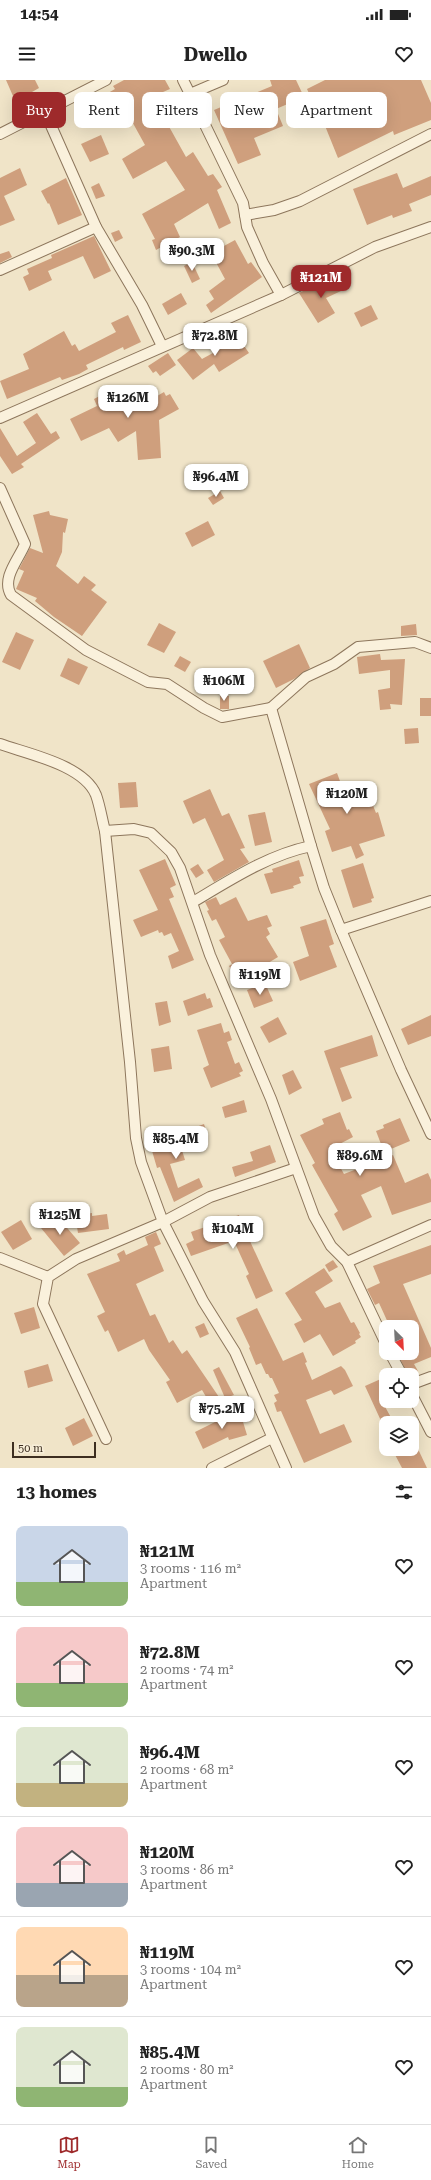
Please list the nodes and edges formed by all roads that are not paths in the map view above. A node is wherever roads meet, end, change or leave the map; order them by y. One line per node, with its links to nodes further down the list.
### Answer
1 (106, 80): 6 (street)
2 (183, 80): 4 (street)
3 (223, 80): 5 (street)
4 (189, 92)
5 (195, 92)
6 (66, 101)
7 (12, 128): 10 (street)
8 (52, 128): 13 (street)
9 (207, 128): 12 (street)
10 (0, 134)
11 (431, 134): 12 (street)
12 (245, 215): 16 (street)
13 (96, 227): 15 (street); 17 (street)
14 (431, 227): 16 (street)
15 (0, 270)
16 (281, 295): 17 (street)
17 (162, 346): 18 (street)
18 (0, 418)
19 (0, 488): 21 (street)
20 (431, 648): 21 (street)
21 (271, 708): 24 (street)
22 (0, 744): 23 (street)
23 (105, 831): 26 (street); 30 (street)
24 (311, 846): 26 (street); 27 (street)
25 (431, 901): 27 (street)
26 (193, 902): 29 (street)
27 (341, 930): 28 (street)
28 (431, 1134)
29 (296, 1168): 30 (street); 33 (street)
30 (163, 1222): 34 (street); 40 (street)
31 (431, 1225): 33 (street)
32 (0, 1258): 34 (street)
33 (347, 1262): 35 (street)
34 (48, 1277): 41 (street)
35 (379, 1329)
36 (431, 1376): 37 (street)
37 (419, 1381)
38 (419, 1408): 39 (street)
39 (431, 1432)
40 (272, 1438): 42 (street); 43 (street)
41 (106, 1439)
42 (212, 1468)
43 (286, 1468)

